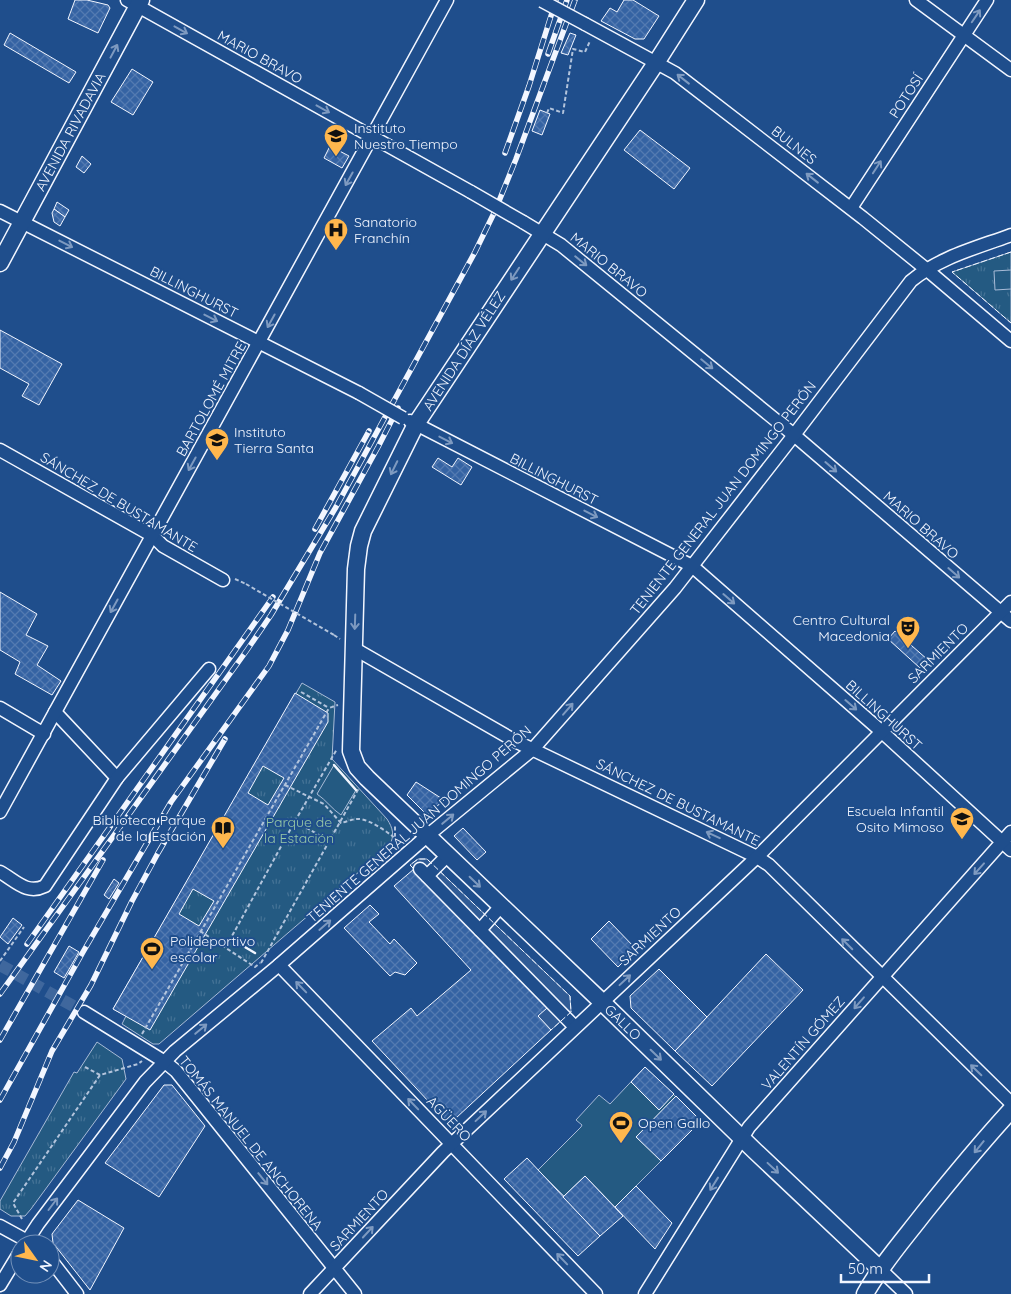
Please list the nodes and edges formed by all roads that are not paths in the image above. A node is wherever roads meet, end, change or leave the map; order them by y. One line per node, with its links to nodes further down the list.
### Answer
1 (447, 0): 10 (street, BARTOLOMÉ MITRE)
2 (541, 0): 8 (street, BULNES, bridge)
3 (696, 0): 8 (main road, AVENIDA DÍAZ VÉLEZ)
4 (916, 0): 7 (street)
5 (987, 0): 7 (street, POTOSÍ, one-way to 5)
6 (135, 2): 10 (street, MARIO BRAVO, one-way to 10); 13 (main road, AVENIDA RIVADAVIA, one-way to 6)
7 (963, 35): 9 (street); 11 (street, POTOSÍ, one-way to 7)
8 (656, 63): 11 (street, BULNES, one-way to 8); 14 (main road, AVENIDA DÍAZ VÉLEZ)
9 (1011, 70)
10 (373, 136): 14 (street, MARIO BRAVO, bridge); 19 (street, BARTOLOMÉ MITRE, one-way to 19)
11 (850, 208): 17 (street, BULNES)
12 (0, 211): 13 (street, BILLINGHURST)
13 (23, 222): 16 (main road, AVENIDA RIVADAVIA); 19 (street, BILLINGHURST, one-way to 19)
14 (541, 233): 20 (main road, AVENIDA DÍAZ VÉLEZ, one-way to 20); 21 (street, MARIO BRAVO, one-way to 21)
15 (1011, 235): 17 (street, TENIENTE GENERAL JUAN DOMINGO PERÓN)
16 (0, 264)
17 (926, 269): 18 (street, BULNES); 21 (street, TENIENTE GENERAL JUAN DOMINGO PERÓN)
18 (1011, 341)
19 (259, 342): 20 (street, BILLINGHURST, bridge); 23 (street, BARTOLOMÉ MITRE, one-way to 23)
20 (409, 421): 24 (street, BILLINGHURST, one-way to 24); 29 (main road, AVENIDA DÍAZ VÉLEZ, one-way to 29)
21 (794, 435): 24 (street, TENIENTE GENERAL JUAN DOMINGO PERÓN); 27 (street, MARIO BRAVO, one-way to 27)
22 (0, 450): 23 (street, SÁNCHEZ DE BUSTAMANTE)
23 (153, 536): 25 (street, SÁNCHEZ DE BUSTAMANTE); 32 (street, BARTOLOMÉ MITRE, one-way to 32)
24 (692, 566): 33 (street, BILLINGHURST, one-way to 33); 36 (street, TENIENTE GENERAL JUAN DOMINGO PERÓN, one-way to 24)
25 (223, 580)
26 (1011, 602): 27 (street, SARMIENTO)
27 (1001, 612): 28 (street, MARIO BRAVO); 33 (street, SARMIENTO)
28 (1011, 621)
29 (355, 649): 35 (main road, AVENIDA DÍAZ VÉLEZ); 36 (street, SÁNCHEZ DE BUSTAMANTE)
30 (209, 669): 37 (street)
31 (0, 708): 34 (street)
32 (55, 712): 34 (street, BARTOLOMÉ MITRE); 37 (street)
33 (881, 731): 40 (street, BILLINGHURST); 42 (street, SARMIENTO)
34 (44, 734): 38 (street, BARTOLOMÉ MITRE)
35 (344, 746): 39 (main road, GALLO)
36 (533, 749): 39 (street, TENIENTE GENERAL JUAN DOMINGO PERÓN, one-way to 36); 42 (street, SÁNCHEZ DE BUSTAMANTE, one-way to 36)
37 (116, 778): 43 (street)
38 (0, 812)
39 (427, 836): 41 (main road, GALLO); 46 (street, TENIENTE GENERAL JUAN DOMINGO PERÓN, one-way to 39)
40 (1008, 841): 47 (street, VALENTÍN GÓMEZ, one-way to 47)
41 (448, 855): 44 (main road, GALLO, one-way to 44); 45 (street)
42 (757, 856): 47 (street, SÁNCHEZ DE BUSTAMANTE, one-way to 42); 48 (street, SARMIENTO, one-way to 42)
43 (0, 872)
44 (502, 906): 45 (street); 48 (main road, GALLO)
45 (480, 930): 50 (street)
46 (270, 967): 51 (street, TENIENTE GENERAL JUAN DOMINGO PERÓN, one-way to 46); 55 (street, AGÜERO, one-way to 46)
47 (881, 978): 52 (street, SÁNCHEZ DE BUSTAMANTE, one-way to 47); 54 (street, VALENTÍN GÓMEZ, one-way to 54)
48 (602, 1002): 50 (street, SARMIENTO); 54 (main road, GALLO, one-way to 54)
49 (84, 1012): 51 (street, TOMÁS MANUEL DE ANCHORENA)
50 (575, 1027): 55 (street, SARMIENTO, one-way to 50)
51 (165, 1062): 58 (street, TENIENTE GENERAL JUAN DOMINGO PERÓN, one-way to 51); 59 (street, TOMÁS MANUEL DE ANCHORENA, one-way to 59)
52 (1011, 1104)
53 (1011, 1110): 61 (main road, one-way to 61)
54 (743, 1139): 61 (main road, GALLO, one-way to 61); 68 (street, VALENTÍN GÓMEZ, one-way to 68)
55 (452, 1144): 59 (street, SARMIENTO, one-way to 55); 67 (street, AGÜERO, one-way to 55)
56 (0, 1226): 57 (street)
57 (11, 1234)
58 (33, 1234)
59 (335, 1268): 65 (street, SARMIENTO); 66 (street, TOMÁS MANUEL DE ANCHORENA)
60 (10, 1270): 63 (street, TENIENTE GENERAL JUAN DOMINGO PERÓN)
61 (881, 1270): 69 (main road); 70 (street, GALLO)
62 (60, 1272): 64 (street)
63 (0, 1285)
64 (77, 1294)
65 (310, 1294)
66 (354, 1294)
67 (596, 1294)
68 (645, 1294)
69 (865, 1294)
70 (906, 1294)

